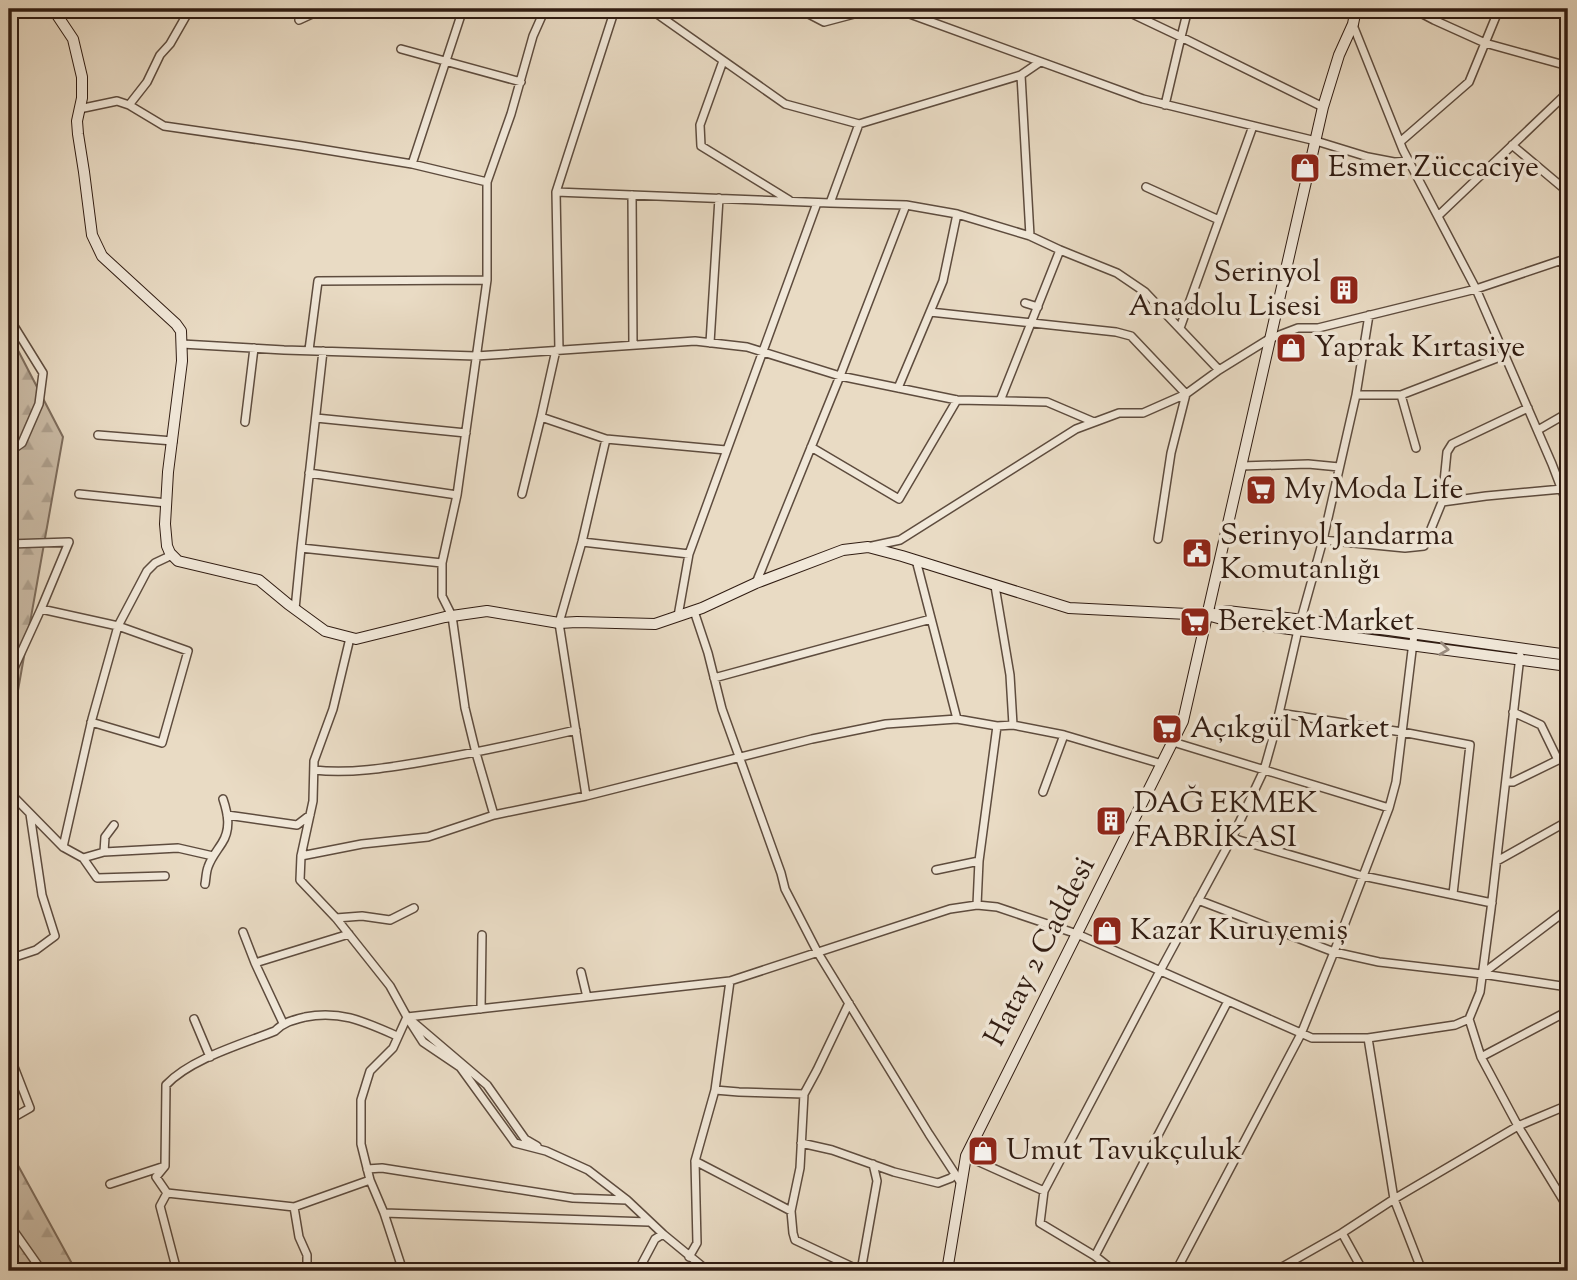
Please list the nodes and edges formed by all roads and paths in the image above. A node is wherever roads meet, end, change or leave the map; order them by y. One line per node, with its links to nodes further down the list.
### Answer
1 (53, 9): 31 (street)
2 (190, 9): 28 (street)
3 (323, 9): 16 (street)
4 (463, 9): 21 (street)
5 (545, 9): 26 (street)
6 (615, 9): 41 (street)
7 (650, 9): 22 (street)
8 (799, 9): 9 (street)
9 (873, 9)
10 (896, 9): 23 (street)
11 (1122, 9): 18 (street)
12 (1188, 9): 18 (street)
13 (1356, 9): 17 (street, Hatay 2 Caddesi)
14 (1413, 9): 19 (street)
15 (1499, 9): 19 (street)
16 (299, 20)
17 (1353, 24): 30 (street, Hatay 2 Caddesi); 35 (street)
18 (1181, 37): 29 (street); 30 (street)
19 (1485, 43): 24 (street); 35 (street)
20 (401, 49): 21 (street)
21 (446, 61): 26 (street); 38 (street)
22 (723, 61): 32 (street); 45 (street)
23 (1040, 61): 25 (street); 29 (street)
24 (1568, 66)
25 (1021, 75): 32 (street); 52 (street)
26 (520, 82): 39 (street)
27 (1568, 92): 36 (street)
28 (129, 105): 31 (street); 38 (street)
29 (1165, 105): 33 (street)
30 (1324, 107): 34 (street, Hatay 2 Caddesi)
31 (79, 109): 67 (street)
32 (859, 124): 47 (street)
33 (1253, 126): 34 (street); 51 (street)
34 (1316, 141): 37 (street); 65 (street, Hatay 2 Caddesi)
35 (1400, 142): 37 (street)
36 (1513, 145): 42 (street); 50 (street)
37 (1409, 161): 50 (street)
38 (412, 164): 39 (street)
39 (487, 182): 56 (street)
40 (1146, 187): 51 (street)
41 (556, 192): 43 (street); 70 (street)
42 (1568, 192)
43 (632, 195): 44 (street); 68 (street)
44 (719, 198): 45 (street); 66 (street)
45 (790, 201): 46 (street)
46 (817, 203): 47 (street); 73 (street)
47 (830, 203): 48 (street)
48 (906, 205): 49 (street); 77 (street)
49 (957, 214): 52 (street); 60 (street)
50 (1438, 216): 57 (street)
51 (1219, 220): 64 (street)
52 (1030, 236): 53 (street)
53 (1060, 250): 59 (street); 64 (street)
54 (1565, 259): 55 (street); 57 (street)
55 (1568, 274)
56 (487, 280): 71 (street); 75 (street)
57 (1476, 289): 61 (street); 74 (street)
58 (1025, 303): 59 (street)
59 (1038, 307): 63 (street)
60 (930, 312): 63 (street); 78 (street)
61 (1368, 315): 65 (street); 80 (street)
62 (9, 318): 98 (street)
63 (1031, 324): 79 (street); 83 (street)
64 (1180, 328): 76 (street)
65 (1269, 340): 76 (street); 99 (street, Hatay 2 Caddesi)
66 (710, 343): 68 (street); 73 (street)
67 (182, 344): 69 (street); 94 (street)
68 (633, 345): 70 (street)
69 (254, 348): 71 (street); 88 (street)
70 (558, 350): 75 (street); 86 (street)
71 (309, 351): 72 (street)
72 (323, 351): 75 (street); 87 (street)
73 (762, 352): 77 (street); 97 (street)
74 (1505, 355): 81 (street); 84 (street)
75 (476, 356): 91 (street)
76 (1219, 370): 79 (street)
77 (840, 376): 78 (street); 95 (street)
78 (898, 388): 82 (street)
79 (1186, 394): 89 (street); 109 (street)
80 (1356, 395): 81 (street); 100 (street)
81 (1401, 395): 96 (street)
82 (957, 400): 83 (street); 95 (street)
83 (1000, 401): 89 (street)
84 (1528, 408): 90 (street); 106 (street)
85 (1567, 414): 90 (street)
86 (541, 417): 93 (street); 104 (street)
87 (316, 418): 91 (street); 101 (street)
88 (245, 422)
89 (1094, 422): 113 (street)
90 (1538, 430): 102 (street)
91 (466, 433): 105 (street)
92 (98, 435): 94 (street)
93 (606, 439): 97 (street); 111 (street)
94 (173, 441): 107 (street)
95 (811, 447): 119 (street)
96 (1416, 448)
97 (726, 450): 115 (street)
98 (9, 453)
99 (1241, 466): 100 (street); 124 (street, Hatay 2 Caddesi)
100 (1339, 467): 110 (street)
101 (309, 473): 105 (street); 114 (street)
102 (1562, 489): 106 (street); 108 (street)
103 (79, 494): 107 (street)
104 (523, 494)
105 (457, 495): 118 (street)
106 (1442, 502): 110 (street)
107 (167, 503): 116 (street)
108 (1568, 506)
109 (1158, 539)
110 (1323, 540): 129 (street)
111 (582, 542): 115 (street); 128 (street)
112 (9, 544): 121 (street)
113 (868, 547): 117 (street); 119 (street)
114 (301, 548): 118 (street); 122 (street)
115 (689, 554): 126 (street)
116 (172, 555): 122 (street); 130 (street)
117 (916, 560): 120 (street); 127 (street)
118 (442, 563): 125 (street)
119 (756, 583): 123 (street)
120 (995, 586): 124 (street); 143 (street)
121 (41, 609): 130 (street); 137 (street)
122 (295, 609): 132 (street)
123 (694, 611): 126 (street); 138 (street)
124 (1207, 615): 129 (street); 148 (street, Hatay 2 Caddesi)
125 (452, 616): 128 (street); 132 (street); 149 (street)
126 (678, 616): 128 (street)
127 (931, 619): 138 (street); 141 (street)
128 (559, 623): 145 (street)
129 (1299, 625): 131 (street); 133 (street); 140 (street)
130 (118, 626): 142 (street); 142 (street)
131 (1414, 634): 133 (street); 134 (street)
132 (350, 638): 154 (street)
133 (1413, 645): 134 (street, one-way to 134); 146 (street)
134 (1520, 654): 135 (street); 136 (street); 139 (street)
135 (1568, 655)
136 (1568, 666)
137 (9, 678)
138 (714, 678): 151 (street)
139 (1513, 712): 152 (street); 156 (street)
140 (1279, 713): 146 (street); 155 (street)
141 (957, 719): 144 (street); 151 (street)
142 (91, 722): 169 (street)
143 (1013, 725): 144 (street); 147 (street)
144 (997, 726): 174 (street)
145 (576, 730): 149 (street); 159 (street)
146 (1402, 732): 161 (street); 180 (street)
147 (1064, 735): 153 (street); 158 (street)
148 (1173, 742): 153 (street, Hatay 2 Caddesi); 155 (street)
149 (476, 753): 154 (street); 165 (street)
150 (1568, 757): 152 (street)
151 (739, 758): 159 (street); 191 (street)
152 (1558, 760): 156 (street)
153 (1162, 764): 188 (street, Hatay 2 Caddesi)
154 (314, 770): 163 (street)
155 (1264, 770): 161 (street); 168 (street)
156 (1506, 782): 175 (street)
157 (9, 792): 162 (street)
158 (1044, 792)
159 (586, 796): 165 (street)
160 (223, 799): 164 (street)
161 (1389, 808): 178 (street)
162 (30, 813): 169 (street); 193 (street)
163 (311, 814): 164 (street); 172 (street)
164 (227, 815): 171 (street)
165 (494, 815): 172 (street)
166 (1568, 821): 175 (street)
167 (114, 825): 170 (street)
168 (1233, 838): 178 (street); 181 (street)
169 (63, 847): 173 (street)
170 (104, 852): 171 (street); 173 (street)
171 (213, 856): 179 (street)
172 (302, 856): 186 (street)
173 (83, 858): 177 (street)
174 (979, 861): 176 (street); 183 (street)
175 (1497, 861): 182 (street)
176 (936, 870)
177 (165, 876)
178 (1363, 877): 180 (street); 192 (street)
179 (205, 884)
180 (1453, 894): 182 (street)
181 (1198, 900): 192 (street); 195 (street)
182 (1492, 903): 197 (street)
183 (977, 905): 188 (street); 191 (street)
184 (414, 908): 186 (street)
185 (1568, 909): 197 (street)
186 (336, 918): 189 (street)
187 (243, 932): 194 (street)
188 (1077, 933): 195 (street); 221 (street, Hatay 2 Caddesi)
189 (349, 934): 194 (street); 205 (street)
190 (482, 934): 203 (street)
191 (818, 953): 198 (street); 202 (street)
192 (1334, 953): 197 (street); 209 (street)
193 (9, 959)
194 (254, 963): 208 (street)
195 (1160, 971): 201 (street); 230 (street)
196 (581, 972): 200 (street)
197 (1482, 974): 199 (street); 207 (street)
198 (730, 981): 200 (street); 215 (street)
199 (1568, 987)
200 (587, 997): 203 (street)
201 (1228, 1001): 209 (street); 242 (street)
202 (849, 1003): 216 (street); 226 (street)
203 (481, 1009): 205 (street)
204 (1568, 1012): 214 (street)
205 (407, 1017): 210 (street); 233 (street); 233 (street)
206 (194, 1018): 213 (street)
207 (1469, 1019): 211 (street); 214 (street)
208 (284, 1023): 210 (street); 213 (street)
209 (1301, 1034): 211 (street); 253 (street)
210 (397, 1036): 225 (street)
211 (1368, 1038): 232 (street)
212 (9, 1054): 218 (street)
213 (210, 1057): 224 (street)
214 (1481, 1057): 219 (street)
215 (715, 1090): 216 (street); 222 (street)
216 (804, 1094): 220 (street)
217 (1568, 1105): 219 (street)
218 (9, 1120)
219 (1518, 1126): 232 (street); 235 (street)
220 (801, 1143): 223 (street); 236 (street)
221 (966, 1156): 229 (street, Hatay 2 Caddesi); 230 (street)
222 (695, 1161): 236 (street); 243 (street)
223 (873, 1164): 226 (street); 250 (street)
224 (165, 1166): 228 (street); 231 (street)
225 (367, 1170): 227 (street); 233 (street)
226 (955, 1174): 229 (street)
227 (370, 1180): 234 (street); 237 (street)
228 (110, 1184)
229 (962, 1184): 251 (street, Hatay 2 Caddesi)
230 (1044, 1191): 242 (street)
231 (167, 1193): 234 (street); 245 (street)
232 (1394, 1199): 240 (street); 256 (street)
233 (627, 1200): 238 (street)
234 (294, 1207): 246 (street)
235 (1568, 1208)
236 (791, 1211): 250 (street)
237 (384, 1213): 238 (street); 247 (street)
238 (650, 1222): 241 (street)
239 (9, 1224): 244 (street)
240 (1342, 1233): 254 (street); 255 (street)
241 (663, 1234): 243 (street); 248 (street)
242 (1095, 1256): 252 (street)
243 (689, 1257): 249 (street)
244 (42, 1271)
245 (177, 1271)
246 (307, 1271)
247 (403, 1271)
248 (638, 1271)
249 (708, 1271)
250 (861, 1271)
251 (947, 1271)
252 (1114, 1271)
253 (1176, 1271)
254 (1275, 1271)
255 (1363, 1271)
256 (1422, 1271)

